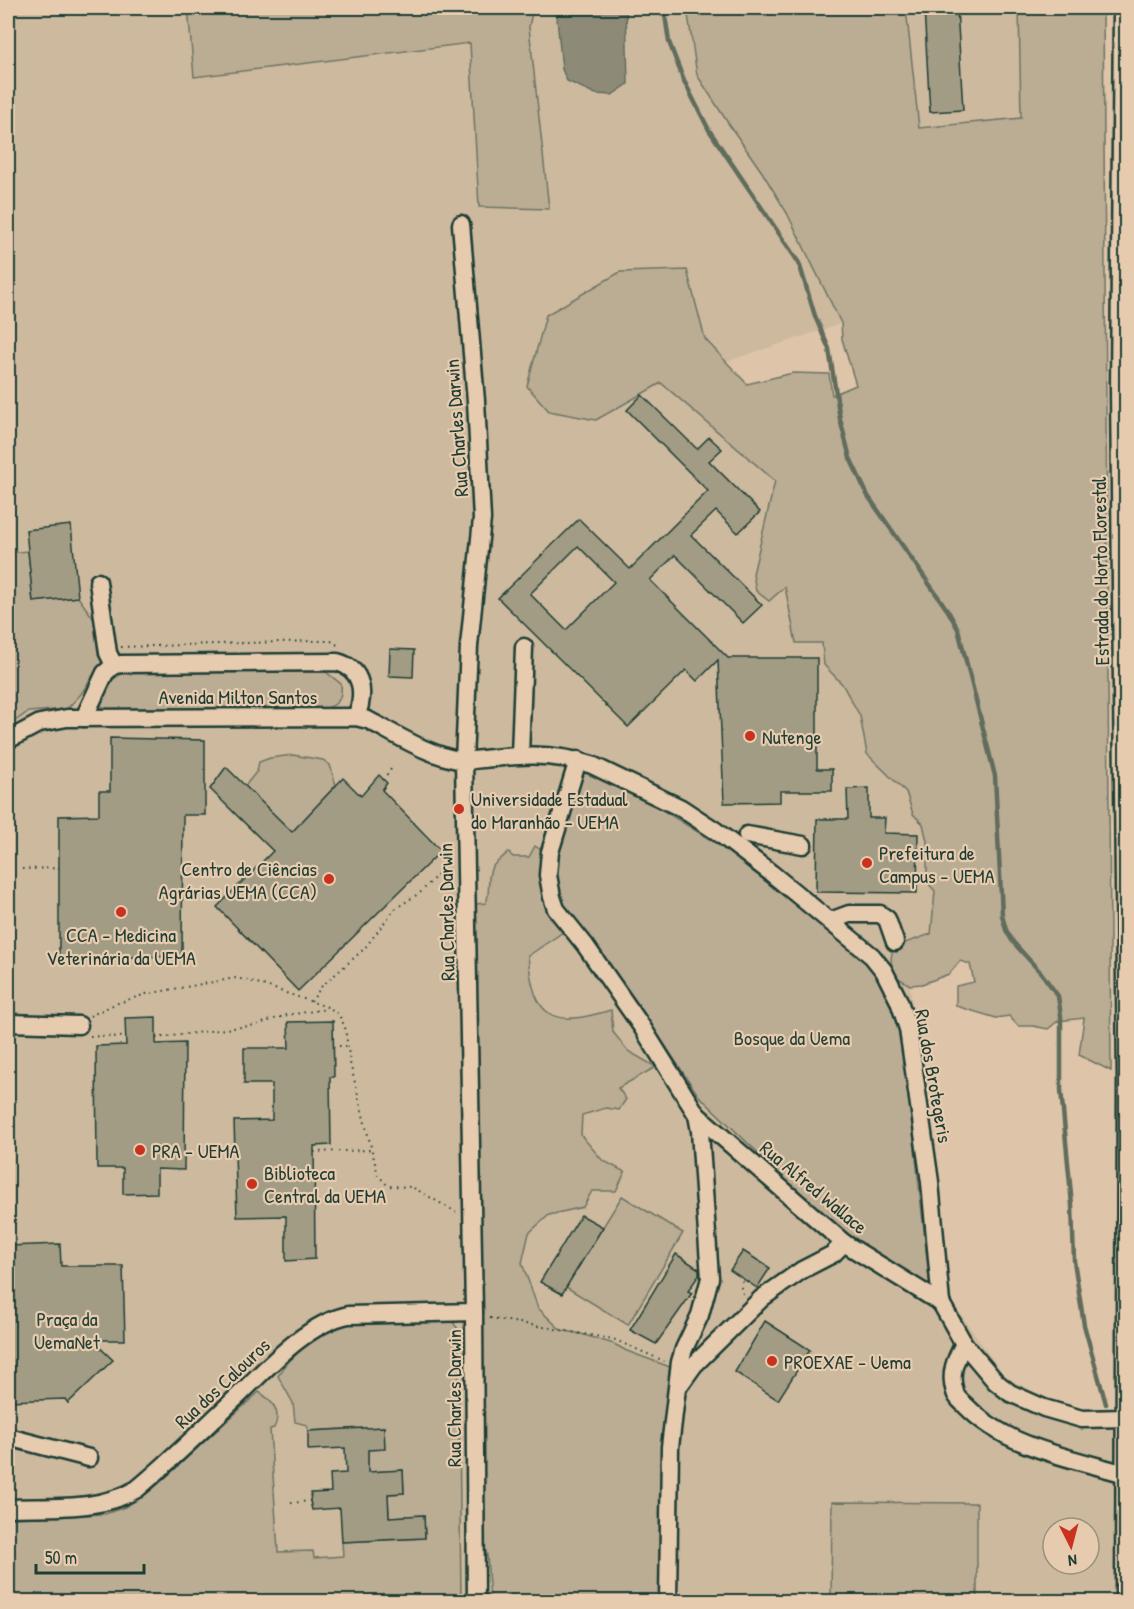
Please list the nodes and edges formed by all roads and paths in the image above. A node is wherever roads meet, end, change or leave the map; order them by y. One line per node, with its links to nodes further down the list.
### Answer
1 (1122, 8): 38 (street, Estrada do Horto Florestal)
2 (461, 224): 11 (street, Rua Charles Darwin)
3 (98, 582): 5 (street)
4 (524, 647): 9 (street)
5 (114, 665): 6 (street); 7 (street)
6 (357, 717): 7 (street, Avenida Milton Santos); 11 (street, Avenida Milton Santos)
7 (84, 718): 8 (street, Avenida Milton Santos)
8 (8, 740)
9 (520, 755): 10 (street, Rua dos Brotegeris); 11 (street, Rua dos Brotegeris)
10 (578, 760): 19 (street, Rua dos Brotegeris); 28 (street)
11 (464, 761): 34 (street, Rua Charles Darwin)
12 (391, 769): 13 (path)
13 (383, 780)
14 (747, 835): 15 (street)
15 (803, 845)
16 (455, 867): 21 (path)
17 (59, 868): 18 (path)
18 (22, 869)
19 (830, 921): 20 (street); 33 (street, Rua dos Brotegeris)
20 (895, 942)
21 (311, 1002): 22 (path); 24 (path)
22 (330, 1008): 25 (path); 27 (path)
23 (8, 1023): 24 (street)
24 (79, 1025)
25 (156, 1038)
26 (333, 1046): 27 (path)
27 (347, 1046): 29 (path)
28 (697, 1115): 32 (street, Rua Alfred Wallace); 37 (street)
29 (373, 1150): 30 (path); 31 (path)
30 (314, 1152)
31 (460, 1215)
32 (844, 1243): 33 (street, Rua Alfred Wallace); 37 (street)
33 (941, 1303): 35 (street, Rua dos Brotegeris)
34 (481, 1315): 36 (path); 44 (street, Rua dos Calouros); 45 (street, Rua Charles Darwin)
35 (964, 1344): 38 (street, Rua dos Brotegeris); 41 (street)
36 (672, 1364)
37 (676, 1392): 46 (street)
38 (1126, 1418): 41 (street, Estrada do Horto Florestal)
39 (8, 1437): 40 (street)
40 (89, 1458)
41 (1125, 1474): 47 (street, Estrada do Horto Florestal)
42 (310, 1501): 43 (path)
43 (291, 1503)
44 (8, 1508)
45 (476, 1602)
46 (668, 1602)
47 (1124, 1602)

